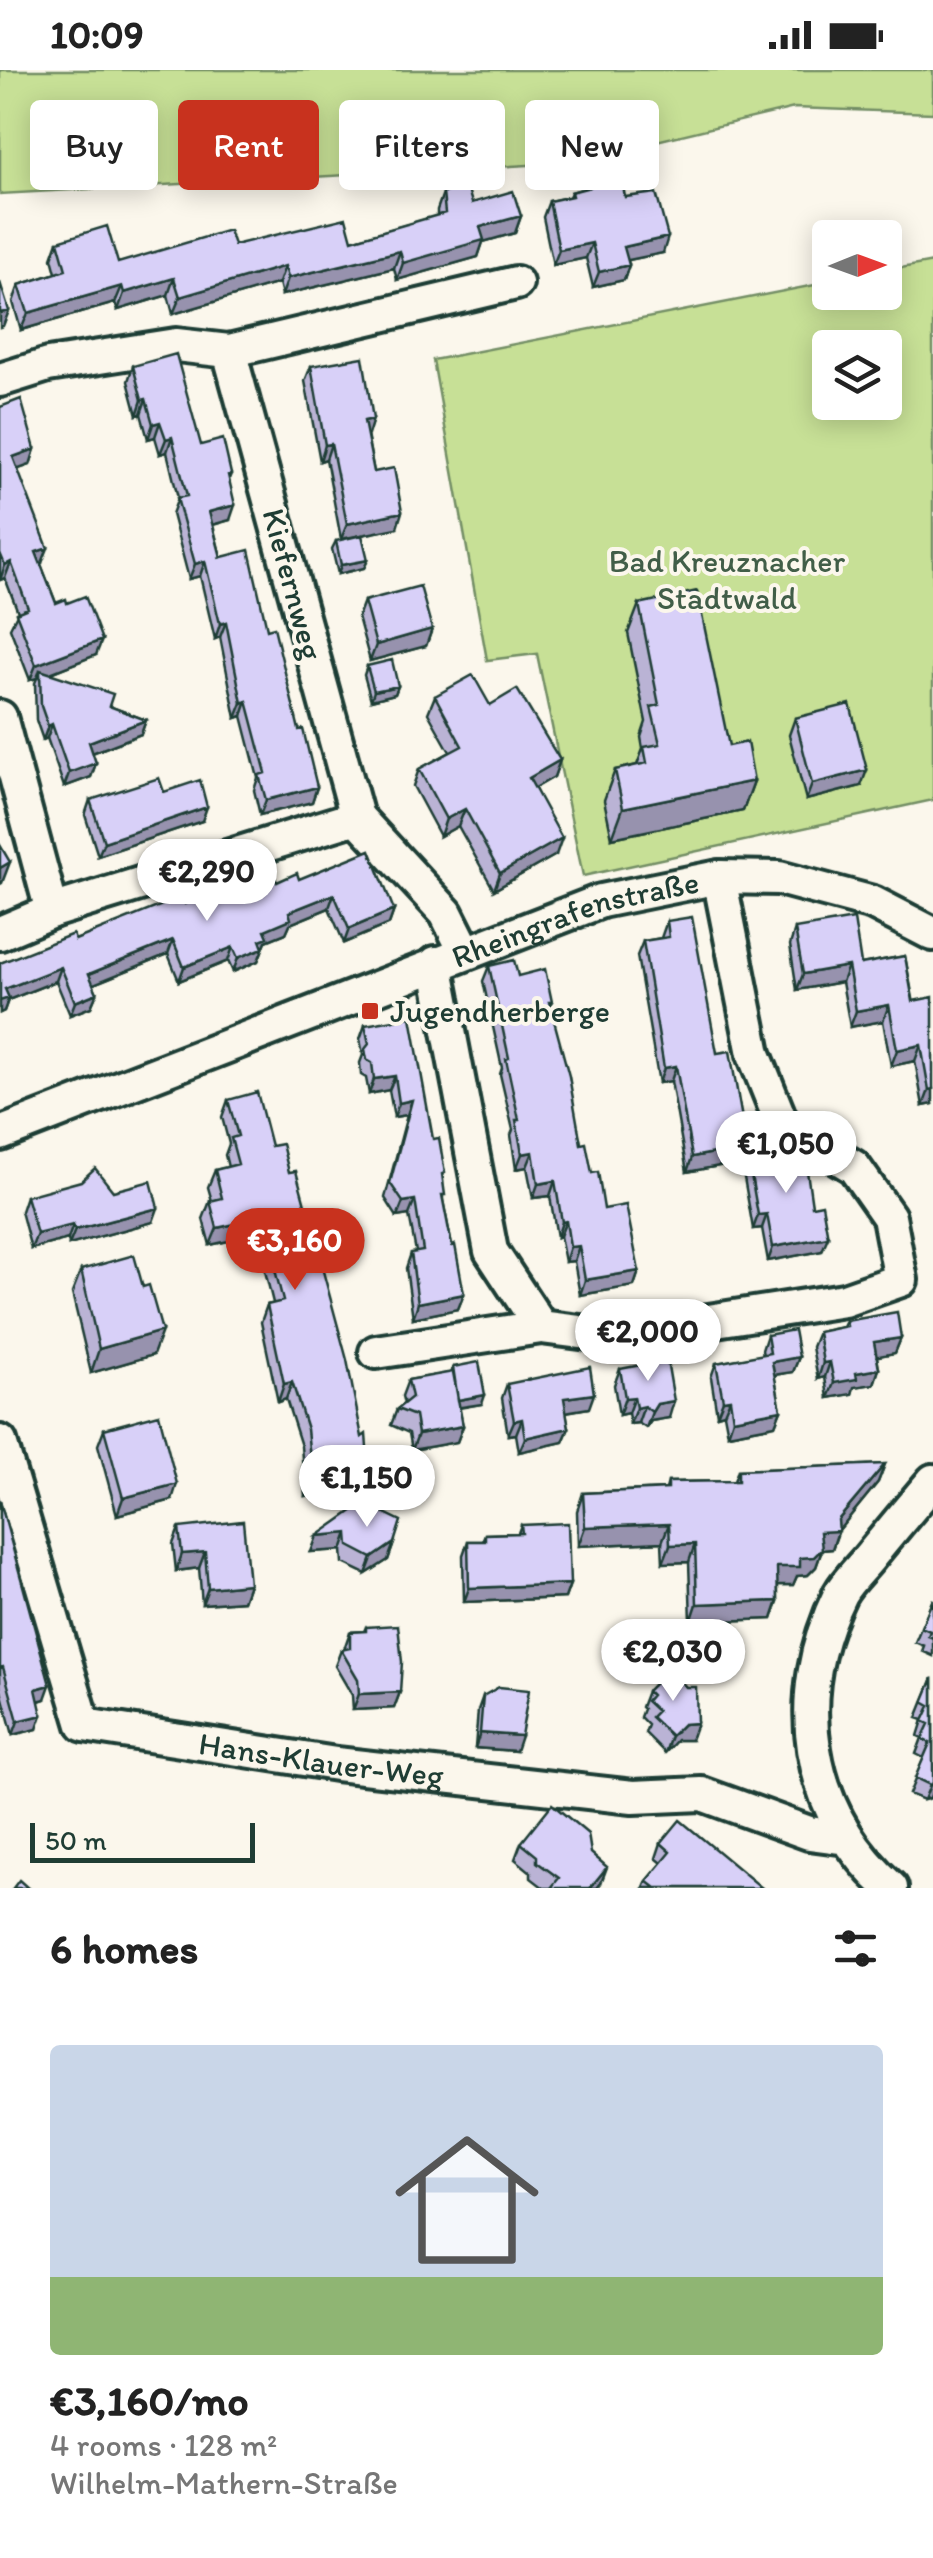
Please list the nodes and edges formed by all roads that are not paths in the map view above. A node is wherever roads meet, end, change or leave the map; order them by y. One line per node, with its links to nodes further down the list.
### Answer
1 (516, 283): 2 (street)
2 (229, 352): 3 (street); 5 (street, Kiefernweg)
3 (0, 380)
4 (0, 716): 7 (street)
5 (357, 817): 7 (street); 10 (street, Kiefernweg)
6 (719, 877): 9 (street, Rheingrafenstraße); 10 (street, Rheingrafenstraße); 12 (street)
7 (52, 911): 8 (street)
8 (0, 934)
9 (933, 934)
10 (450, 957): 11 (street, Rheingrafenstraße); 12 (street, Kiefernweg)
11 (0, 1134)
12 (541, 1327): 13 (street)
13 (376, 1352)
14 (0, 1442): 16 (street, Hans-Klauer-Weg)
15 (933, 1481): 16 (street)
16 (847, 1838): 17 (street)
17 (891, 1888)

